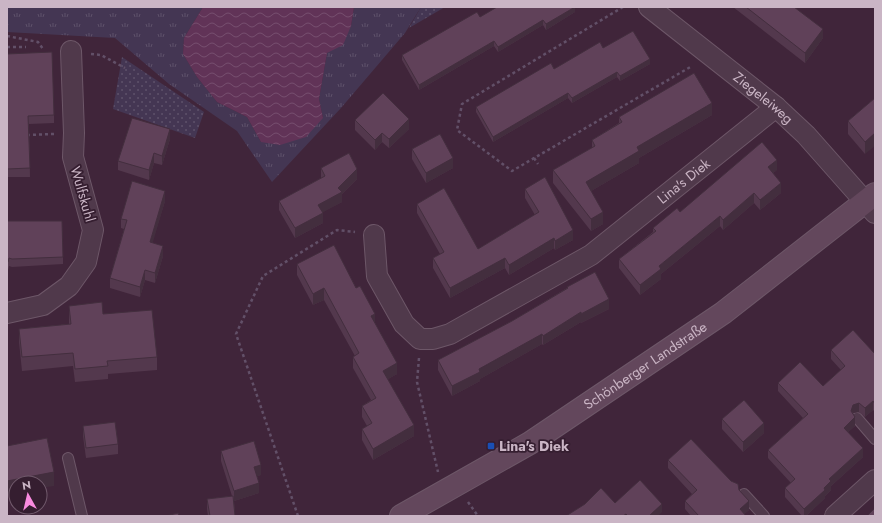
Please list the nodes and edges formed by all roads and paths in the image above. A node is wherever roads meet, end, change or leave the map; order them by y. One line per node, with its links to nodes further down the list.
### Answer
1 (623, 7): 15 (path)
2 (649, 7): 8 (street, Ziegeleiweg)
3 (7, 36): 6 (path)
4 (7, 46): 5 (path)
5 (26, 47)
6 (43, 49)
7 (71, 51): 9 (path); 12 (street, Wulfskuhl)
8 (705, 52): 10 (street, Ziegeleiweg); 15 (path)
9 (125, 68)
10 (776, 107): 17 (street, Ziegeleiweg); 20 (street, Lina's Diek)
11 (28, 128): 14 (path)
12 (74, 133): 14 (path); 19 (street, Wulfskuhl)
13 (21, 135): 14 (path)
14 (28, 135)
15 (534, 158): 16 (path)
16 (538, 164)
17 (872, 203): 25 (main road, Schönberger Landstraße)
18 (374, 235): 20 (street); 28 (path)
19 (7, 313)
20 (420, 339): 25 (path)
21 (857, 418): 22 (lane)
22 (875, 439)
23 (68, 458): 27 (lane)
24 (875, 480): 31 (street)
25 (447, 491): 29 (main road, Schönberger Landstraße)
26 (744, 494): 30 (lane)
27 (82, 516)
28 (298, 516)
29 (401, 516)
30 (764, 516)
31 (835, 516)

